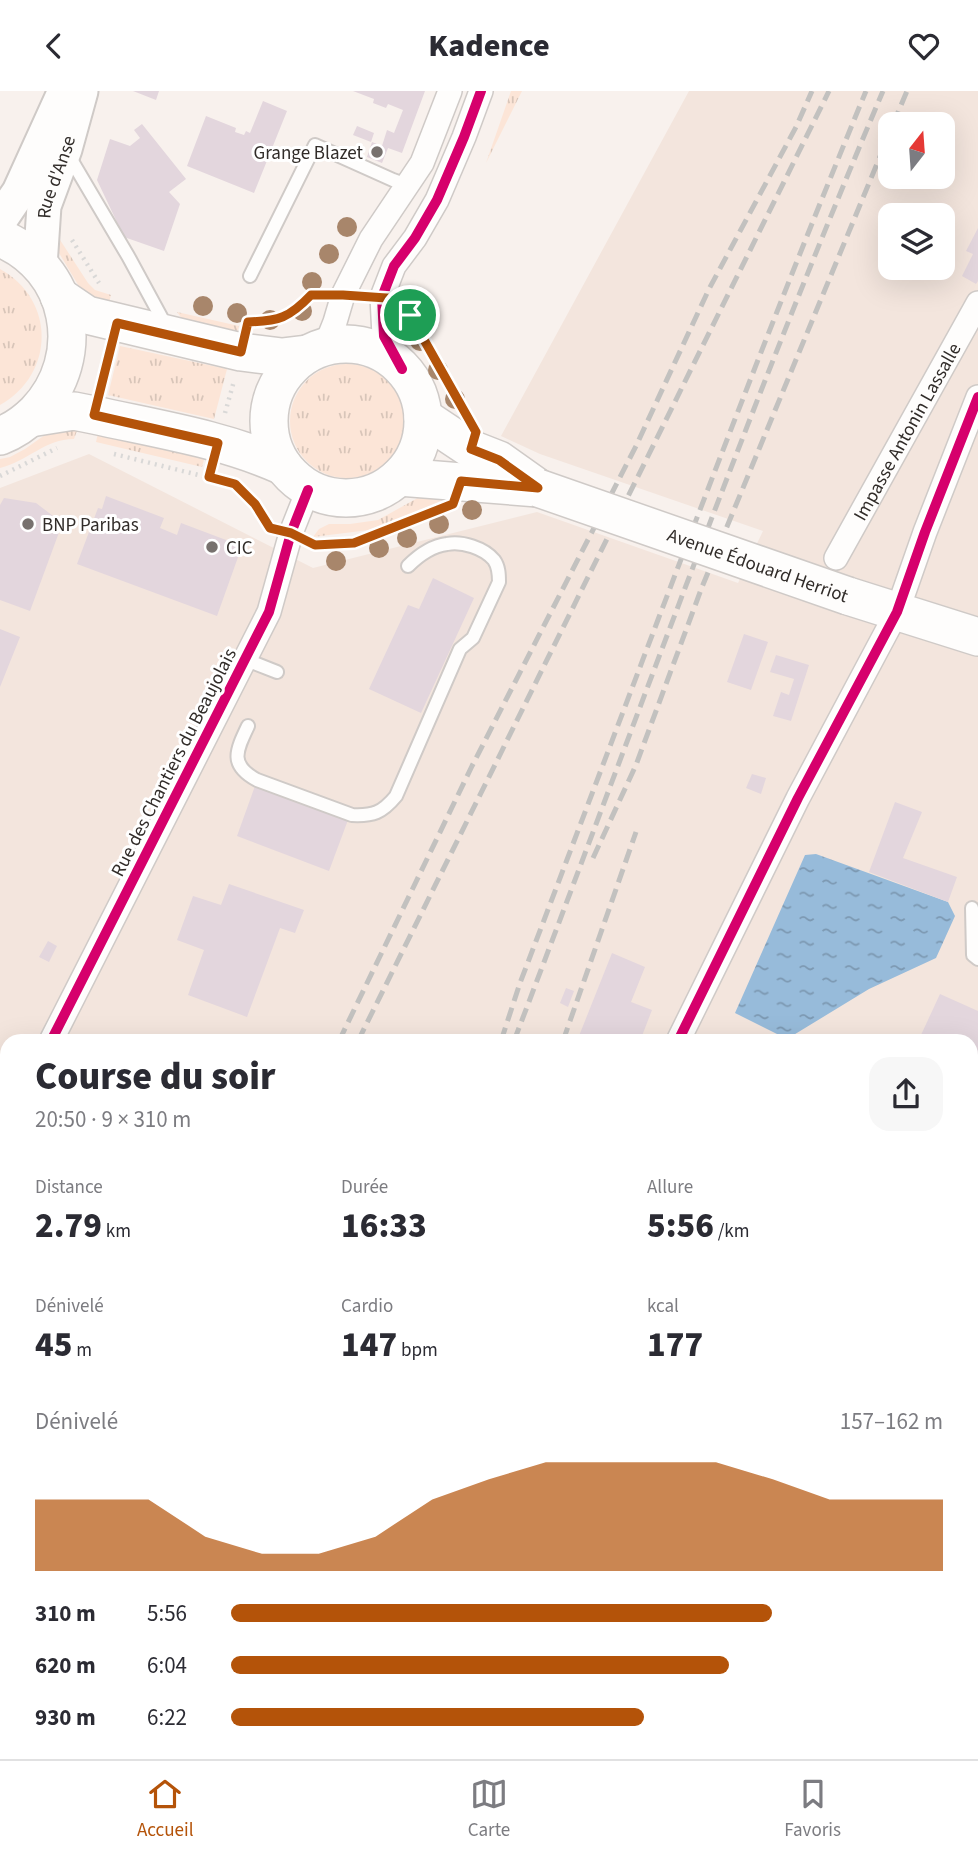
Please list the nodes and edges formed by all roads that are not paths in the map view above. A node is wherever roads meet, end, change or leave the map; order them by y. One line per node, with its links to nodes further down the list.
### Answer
1 (65, 91): 7 (main road, Rue d'Anse)
2 (81, 91): 5 (main road, Rue d'Anse)
3 (450, 91): 6 (street)
4 (481, 91): 15 (street)
5 (65, 149): 9 (main road, Rue d'Anse); 13 (lane)
6 (407, 185): 10 (lane); 14 (street)
7 (0, 220)
8 (0, 238): 9 (main road)
9 (40, 266): 11 (main road)
10 (250, 276)
11 (59, 296): 13 (main road); 18 (main road)
12 (978, 303): 22 (street, Impasse Antonin Lassalle)
13 (171, 335): 14 (main road)
14 (316, 351): 15 (main road); 21 (main road)
15 (402, 369): 17 (main road)
16 (978, 397): 24 (street)
17 (423, 417): 19 (main road, Avenue Édouard Herriot); 20 (main road)
18 (15, 427): 21 (main road)
19 (466, 465): 20 (main road, Avenue Édouard Herriot); 24 (main road, Avenue Édouard Herriot, bridge)
20 (399, 477): 21 (main road)
21 (295, 478): 26 (street, Rue des Chantiers du Beaujolais)
22 (836, 558)
23 (408, 566): 28 (lane)
24 (897, 612): 25 (main road, Avenue Édouard Herriot); 32 (street)
25 (978, 636)
26 (244, 659): 27 (lane); 31 (street, Rue des Chantiers du Beaujolais)
27 (276, 672)
28 (248, 726)
29 (972, 908): 30 (lane)
30 (978, 959)
31 (55, 1034)
32 (681, 1034)

